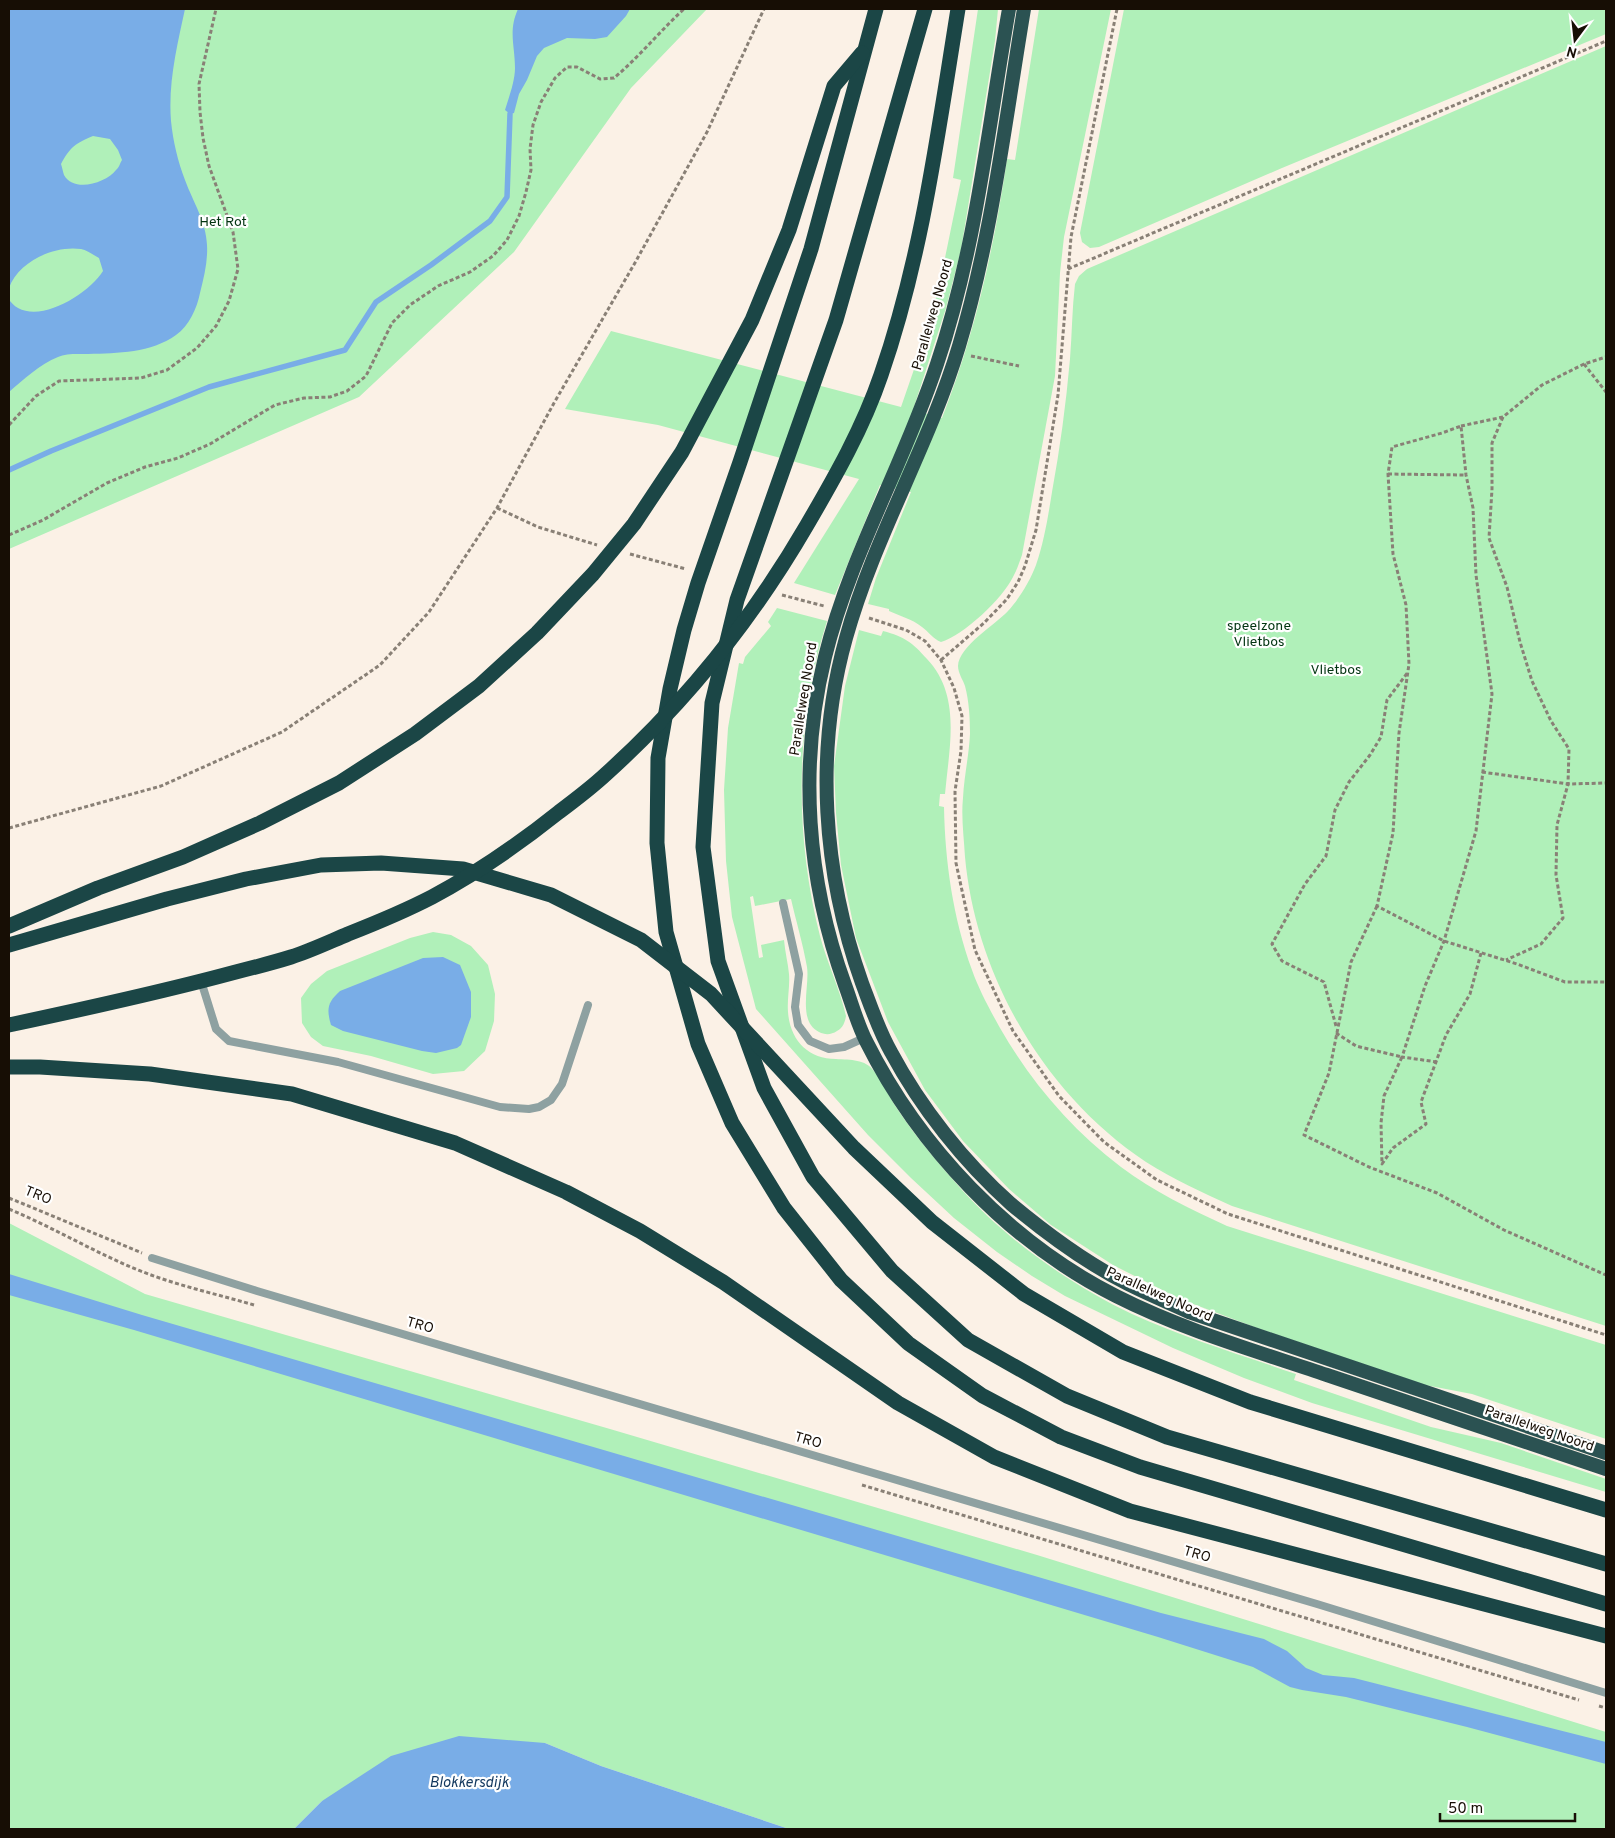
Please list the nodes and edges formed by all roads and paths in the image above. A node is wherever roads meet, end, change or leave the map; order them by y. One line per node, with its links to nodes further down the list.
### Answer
1 (216, 9): 19 (path)
2 (684, 9): 24 (path)
3 (764, 9): 23 (path)
4 (876, 9): 11 (highway)
5 (925, 9): 57 (highway)
6 (958, 9): 40 (highway)
7 (1009, 9): 45 (highway, Parallelweg Noord)
8 (1024, 9): 53 (highway, Parallelweg Noord)
9 (1117, 9): 12 (path)
10 (1606, 40): 12 (path)
11 (865, 50): 35 (highway); 58 (highway)
12 (1068, 269): 27 (path)
13 (969, 355): 16 (path)
14 (1606, 357): 15 (path)
15 (1584, 364): 17 (path); 18 (path)
16 (1019, 366)
17 (1606, 392)
18 (1503, 417): 20 (path); 31 (path)
19 (9, 425)
20 (1461, 426): 21 (path); 22 (path)
21 (1388, 474): 22 (path); 28 (path)
22 (1466, 475): 29 (path)
23 (497, 508): 25 (path); 32 (path)
24 (9, 535)
25 (582, 541)
26 (885, 623): 27 (path)
27 (941, 660): 52 (path)
28 (1408, 671): 34 (path); 44 (path)
29 (1482, 772): 31 (path); 36 (path)
30 (1606, 783): 31 (path)
31 (1568, 784): 39 (path)
32 (9, 828)
33 (783, 903): 45 (lane)
34 (1377, 906): 36 (path); 44 (path)
35 (9, 926)
36 (1444, 941): 38 (path); 46 (path)
37 (9, 945): 56 (highway)
38 (1481, 953): 39 (path); 47 (path)
39 (1505, 961): 41 (path)
40 (200, 981): 42 (lane); 43 (highway)
41 (1606, 982)
42 (588, 1005)
43 (9, 1024)
44 (1336, 1031): 46 (path); 51 (path)
45 (864, 1038): 54 (highway, Parallelweg Noord)
46 (1402, 1057): 47 (path); 47 (path)
47 (1437, 1062)
48 (9, 1067): 59 (highway)
49 (9, 1198): 50 (path, TRO)
50 (152, 1258): 60 (lane, TRO)
51 (1606, 1275)
52 (1606, 1335)
53 (1606, 1453)
54 (1606, 1469)
55 (862, 1485): 61 (path)
56 (1606, 1510)
57 (1606, 1564)
58 (1606, 1604)
59 (1606, 1636)
60 (1606, 1693)
61 (1587, 1702)
62 (1597, 1705): 63 (path)
63 (1606, 1708)

